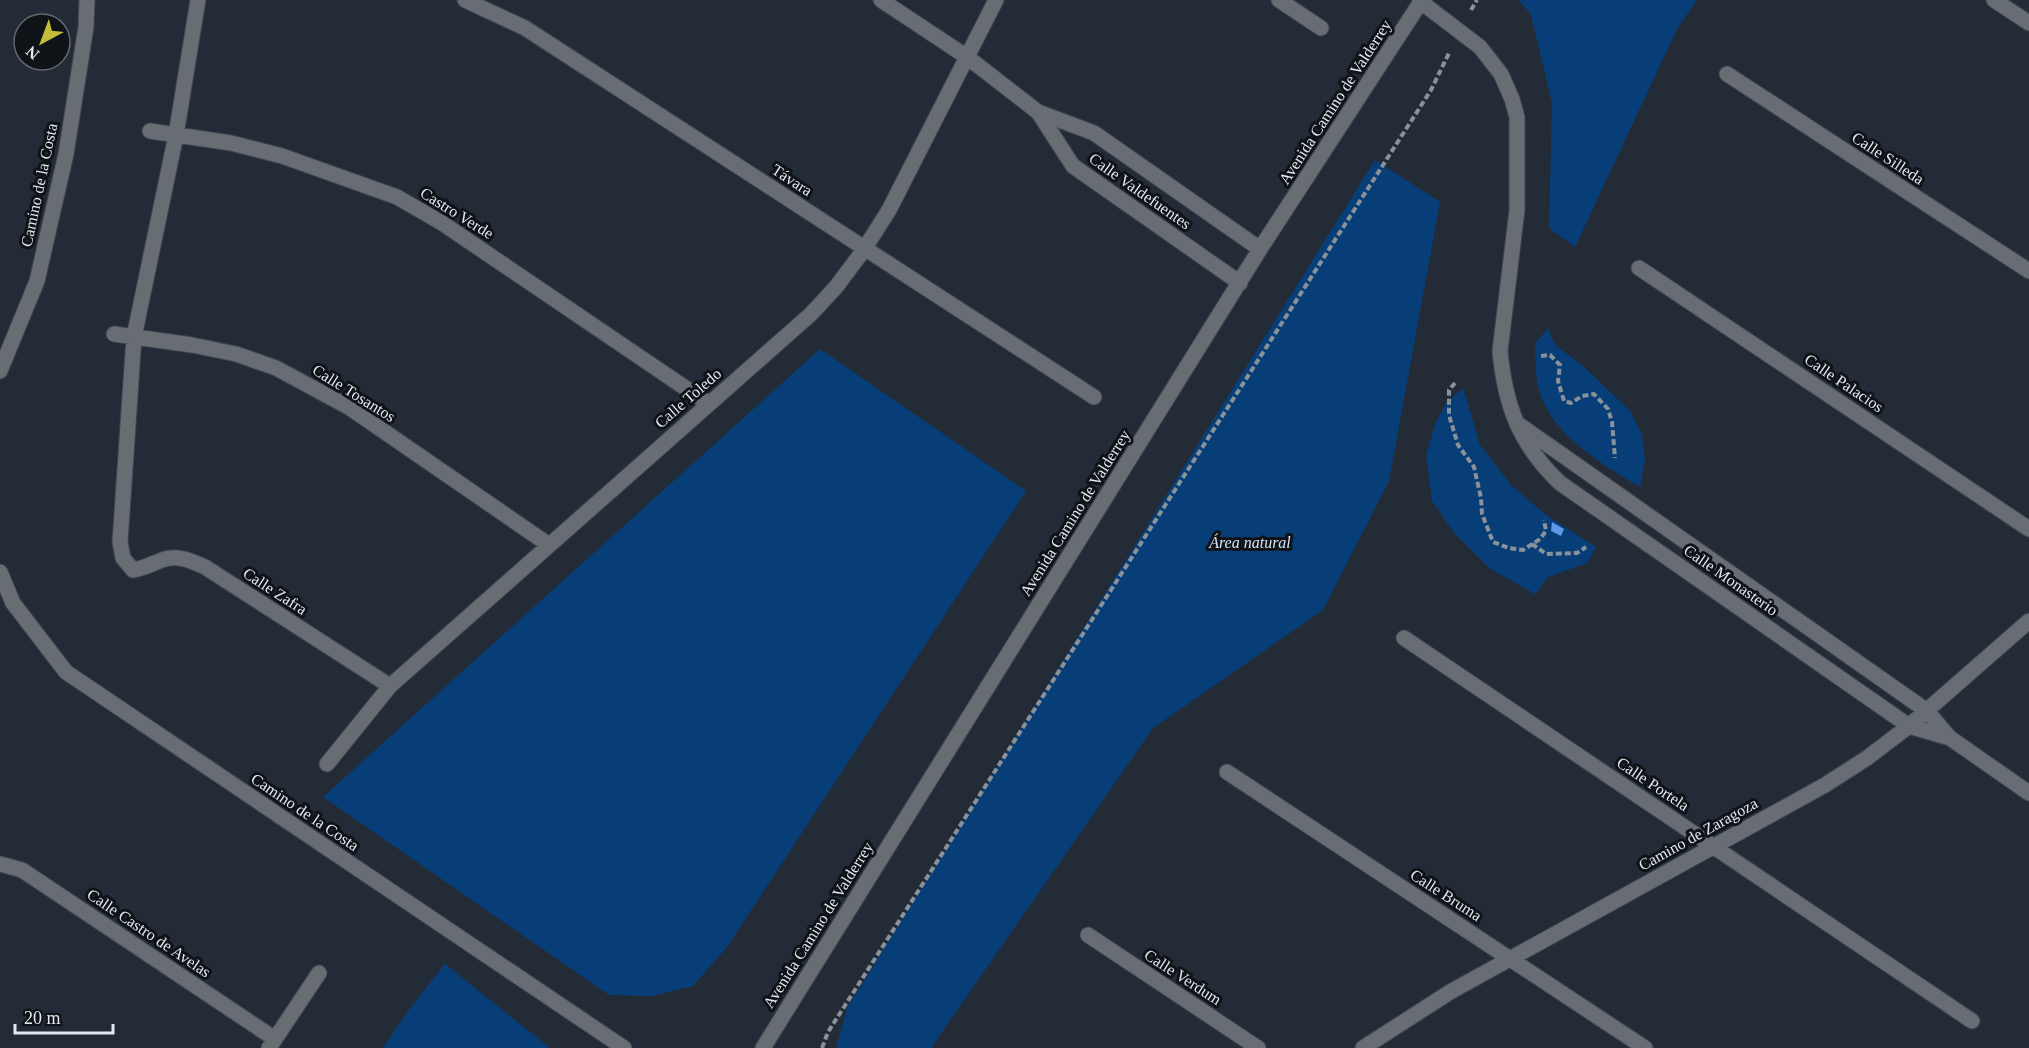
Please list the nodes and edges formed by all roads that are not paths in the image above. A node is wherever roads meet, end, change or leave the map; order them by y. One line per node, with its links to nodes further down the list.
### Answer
1 (87, 0): 23 (street, Camino de la Costa)
2 (198, 0): 15 (street)
3 (465, 0): 16 (street, Távara)
4 (881, 0): 11 (street, Calle Valdefuentes)
5 (996, 0): 11 (street, Calle Toledo)
6 (1279, 0): 10 (street)
7 (1994, 0): 9 (street)
8 (1422, 1): 17 (street, Avenida Camino de Valderrey); 26 (street, Calle Monasterio)
9 (2029, 23)
10 (1321, 28)
11 (967, 57): 13 (street, Calle Valdefuentes); 16 (street, Calle Toledo)
12 (1727, 74): 19 (street, Calle Silleda)
13 (1038, 112): 17 (street, Calle Valdefuentes); 20 (street, Calle Valdefuentes)
14 (150, 130): 15 (street, Castro Verde)
15 (176, 135): 22 (street); 25 (street, Castro Verde)
16 (865, 249): 24 (street, Távara); 25 (street, Calle Toledo)
17 (1260, 249): 20 (street, Avenida Camino de Valderrey)
18 (1639, 268): 27 (street, Calle Palacios)
19 (2029, 271)
20 (1239, 283): 47 (street, Avenida Camino de Valderrey)
21 (114, 334): 22 (street, Calle Tosantos)
22 (134, 337): 28 (street, Calle Tosantos); 32 (street, Calle Zafra)
23 (0, 371)
24 (1094, 397)
25 (709, 404): 28 (street, Calle Toledo)
26 (1516, 422): 33 (street, Calle Monasterio); 34 (street, Calle Monasterio)
27 (2029, 529)
28 (549, 545): 32 (street, Calle Toledo)
29 (0, 572): 46 (street, Camino de la Costa)
30 (2029, 621): 33 (street, Camino de Zaragoza)
31 (1404, 638): 39 (street, Calle Portela)
32 (390, 686): 36 (street, Calle Toledo)
33 (1926, 711): 34 (street, Camino de Zaragoza); 35 (street, Calle Monasterio)
34 (1909, 726): 35 (street, Calle Monasterio); 39 (street, Camino de Zaragoza)
35 (1950, 738): 38 (street, Calle Monasterio)
36 (327, 764)
37 (1227, 772): 42 (street, Calle Bruma)
38 (2029, 793)
39 (1713, 847): 42 (street, Camino de Zaragoza); 44 (street, Calle Portela)
40 (0, 864): 45 (street, Calle Castro de Avelas)
41 (1088, 935): 48 (street, Calle Verdum)
42 (1510, 958): 49 (street, Camino de Zaragoza); 50 (street, Calle Bruma)
43 (319, 973): 45 (street)
44 (1972, 1021)
45 (272, 1044)
46 (624, 1048)
47 (763, 1048)
48 (1258, 1048)
49 (1363, 1048)
50 (1645, 1048)

